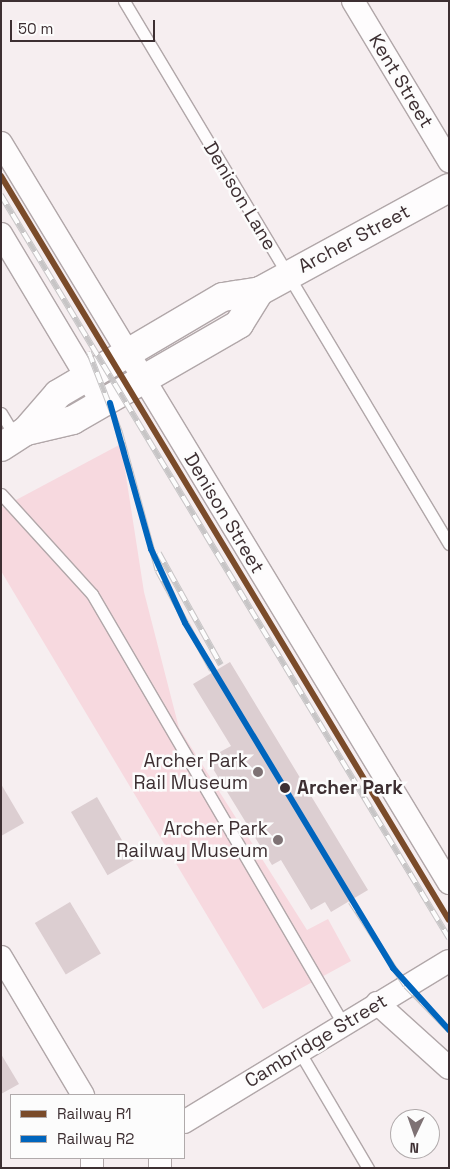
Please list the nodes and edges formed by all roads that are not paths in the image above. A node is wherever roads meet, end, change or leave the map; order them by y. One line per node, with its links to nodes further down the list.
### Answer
1 (124, 1): 7 (lane, Denison Lane)
2 (353, 1): 4 (street, Kent Street)
3 (1, 143): 9 (street, Denison Street)
4 (449, 161)
5 (449, 188): 7 (street, Archer Street)
6 (1, 234): 10 (street)
7 (286, 276): 8 (street, Archer Street); 16 (lane, Denison Lane)
8 (260, 291): 9 (street, Archer Street); 11 (street, Archer Street)
9 (127, 354): 10 (street, Archer Street); 11 (street, Denison Street)
10 (87, 377): 12 (street); 14 (street, Archer Street)
11 (143, 379): 12 (street, Archer Street); 17 (street, Denison Street)
12 (102, 403): 14 (street, Archer Street)
13 (1, 413): 14 (lane)
14 (15, 438)
15 (1, 494): 21 (lane)
16 (449, 544)
17 (449, 883)
18 (1, 957): 24 (street)
19 (449, 961): 20 (street, Cambridge Street)
20 (377, 1003): 21 (street, Cambridge Street); 23 (street)
21 (343, 1024): 22 (street, Cambridge Street)
22 (299, 1051): 25 (street, Cambridge Street); 26 (lane)
23 (449, 1068)
24 (82, 1094)
25 (185, 1121)
26 (368, 1168)

